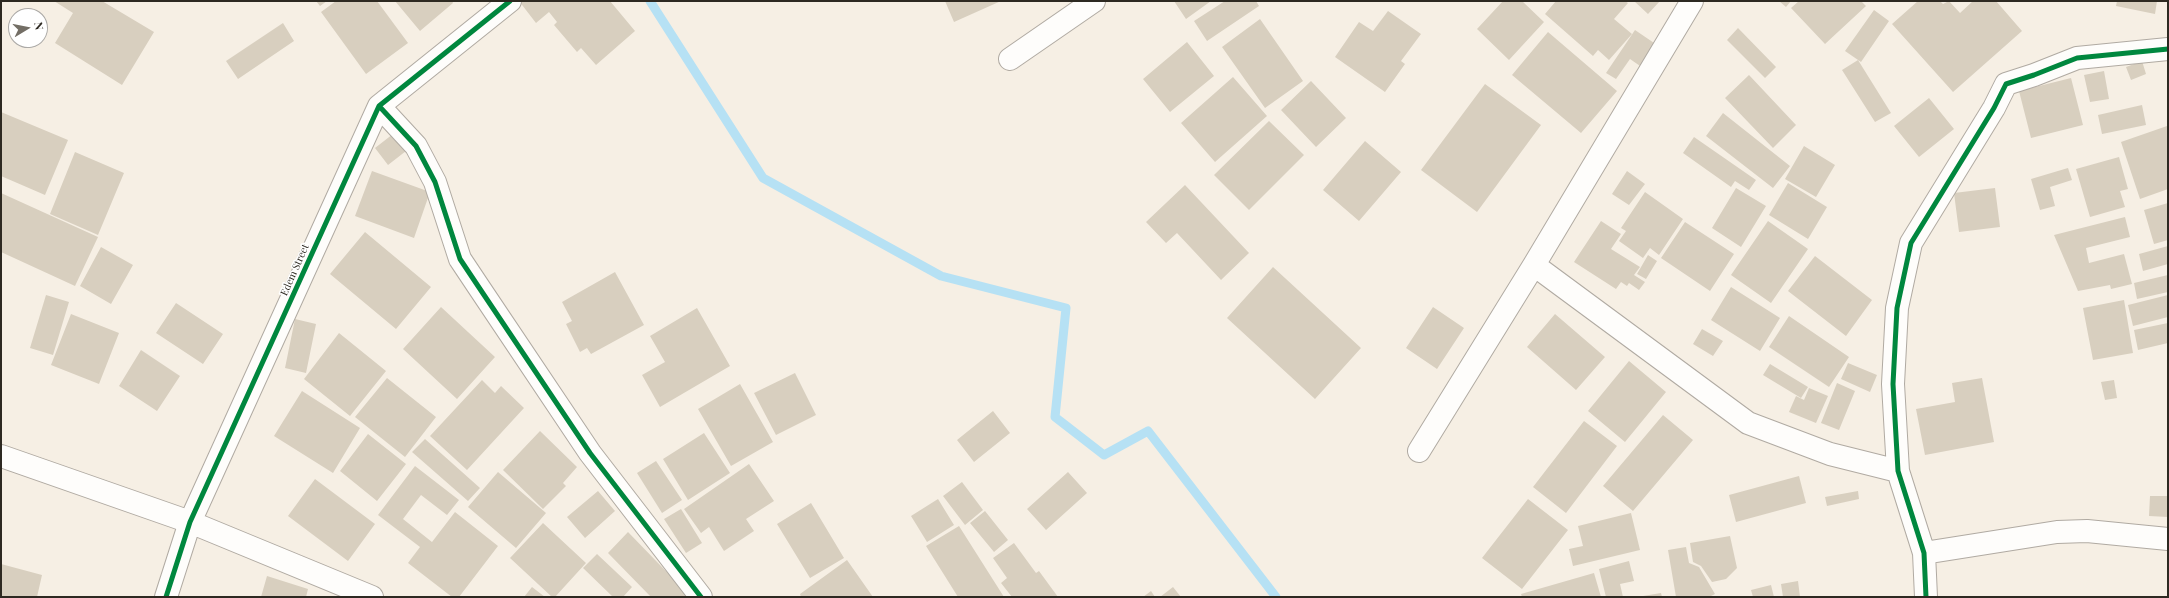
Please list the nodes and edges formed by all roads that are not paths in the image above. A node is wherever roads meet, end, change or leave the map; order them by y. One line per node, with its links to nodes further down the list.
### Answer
1 (510, 1): 6 (street, Edem Street)
2 (1094, 1): 5 (street)
3 (1692, 1): 7 (street)
4 (2168, 49): 10 (street)
5 (1010, 59)
6 (379, 106): 11 (street, Edem Street); 16 (street)
7 (1534, 265): 8 (street); 10 (street)
8 (1419, 451)
9 (1, 456): 11 (street)
10 (1898, 471): 13 (street)
11 (190, 522): 14 (street, Edem Street); 15 (street)
12 (2168, 539): 13 (street)
13 (1924, 553): 17 (street)
14 (166, 597)
15 (372, 597)
16 (701, 597)
17 (1926, 597)

